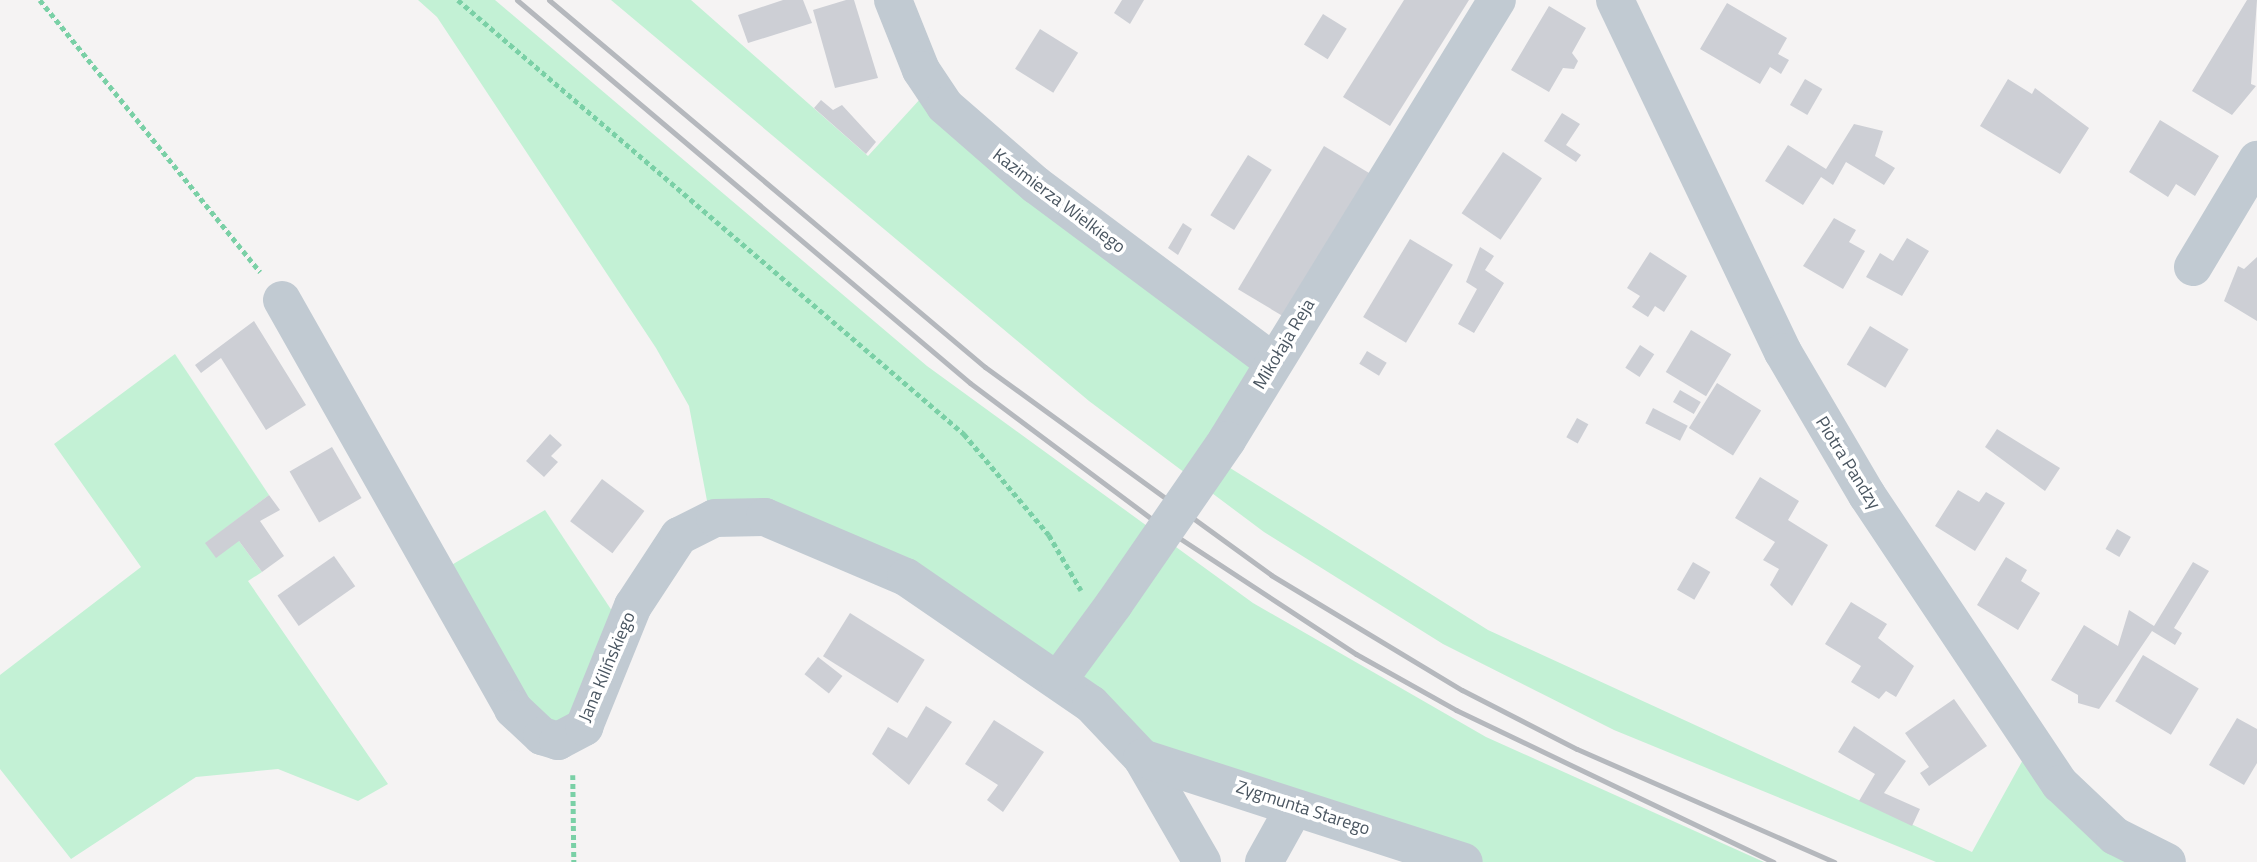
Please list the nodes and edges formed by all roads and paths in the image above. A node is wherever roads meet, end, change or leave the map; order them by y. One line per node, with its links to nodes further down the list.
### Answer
1 (40, 0): 8 (path)
2 (458, 0): 10 (path)
3 (893, 0): 9 (street, Kazimierza Wielkiego)
4 (1497, 0): 9 (street, Mikołaja Reja)
5 (1615, 0): 19 (street, Piotra Pandzy)
6 (2257, 160): 7 (street)
7 (2193, 267)
8 (282, 300): 12 (street, Jana Kilińskiego)
9 (1272, 361): 10 (street, Mikołaja Reja, bridge)
10 (1109, 611): 11 (street, Mikołaja Reja)
11 (1059, 679): 12 (street, Jana Kilińskiego); 13 (street, Jana Kilińskiego)
12 (573, 736): 15 (path)
13 (1142, 758): 14 (street, Zygmunta Starego); 16 (street, Jana Kilińskiego)
14 (1294, 808): 17 (street); 18 (street, Zygmunta Starego)
15 (574, 862)
16 (1202, 862)
17 (1264, 862)
18 (1464, 862)
19 (2167, 862)

